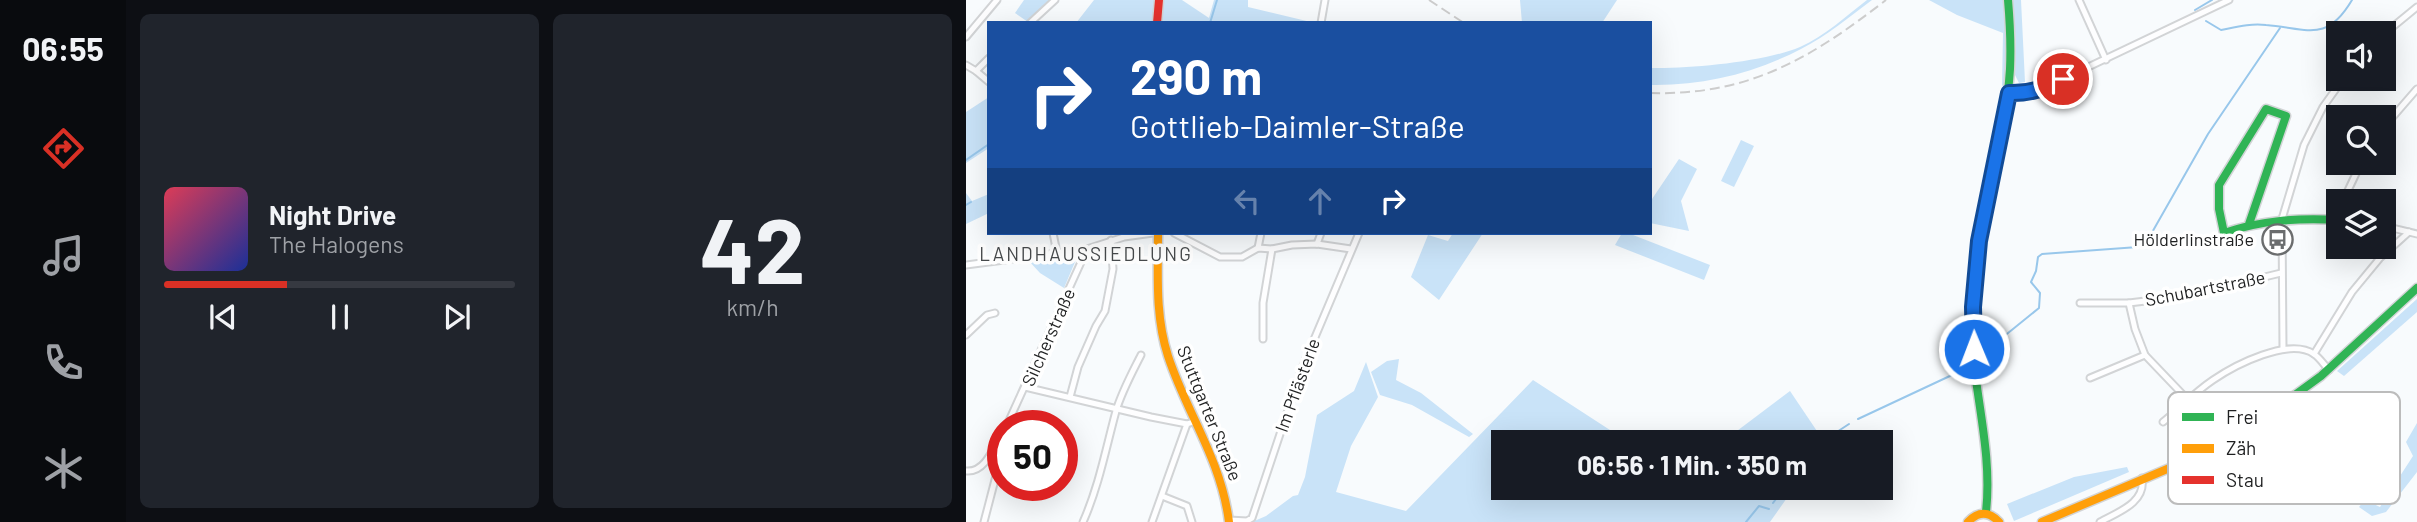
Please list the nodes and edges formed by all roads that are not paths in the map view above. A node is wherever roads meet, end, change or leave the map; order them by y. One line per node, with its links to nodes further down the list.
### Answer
1 (997, 0): 13 (street)
2 (1055, 0): 9 (street)
3 (1325, 0): 11 (street)
4 (2008, 0): 21 (main road)
5 (2079, 0): 15 (street)
6 (2230, 0): 15 (street)
7 (1160, 1): 10 (main road)
8 (2417, 7): 12 (street)
9 (1032, 21)
10 (1157, 21)
11 (1321, 21)
12 (2396, 24)
13 (966, 37)
14 (987, 60): 17 (street)
15 (2106, 60): 21 (street)
16 (966, 65): 17 (street)
17 (976, 71): 18 (street)
18 (987, 80)
19 (2417, 89): 22 (street)
20 (2334, 91): 24 (street)
21 (2009, 93): 75 (main road)
22 (2396, 113)
23 (2326, 218): 24 (main road)
24 (2282, 219): 25 (main road); 46 (street)
25 (2249, 223): 25 (main road)
26 (2396, 229): 27 (street)
27 (2409, 232): 28 (street); 54 (street)
28 (2417, 233)
29 (1053, 235): 44 (street)
30 (1124, 235): 37 (street)
31 (1156, 235): 68 (main road, Stuttgarter Straße)
32 (1179, 235): 38 (street)
33 (1194, 235): 38 (street)
34 (1261, 235): 41 (street)
35 (1320, 235): 39 (street)
36 (1358, 235): 43 (street, Im Pflästerle)
37 (1111, 240): 40 (street); 63 (street)
38 (1191, 240): 41 (street)
39 (1317, 244): 42 (street); 43 (street)
40 (1087, 248): 44 (street); 59 (street, Silcherstraße)
41 (1258, 248): 42 (street)
42 (1272, 249): 52 (street)
43 (1351, 249): 76 (street, Im Pflästerle)
44 (1057, 253): 45 (street)
45 (966, 265)
46 (2281, 273): 49 (street, Schubartstraße); 53 (street)
47 (2417, 288): 57 (main road)
48 (2080, 303): 49 (street, Schubartstraße)
49 (2129, 303): 56 (street)
50 (995, 313): 51 (street)
51 (966, 335)
52 (1263, 339)
53 (2283, 348): 54 (street); 61 (street)
54 (2314, 354): 57 (street)
55 (1141, 355): 64 (street)
56 (2145, 355): 58 (street); 60 (street)
57 (2329, 370): 62 (main road)
58 (2090, 378)
59 (1025, 387): 63 (street); 65 (street, Silcherstraße)
60 (2180, 392)
61 (2198, 392)
62 (2299, 392)
63 (1070, 397): 64 (street)
64 (1117, 409): 68 (street); 78 (street)
65 (1015, 410)
66 (2168, 418): 67 (street)
67 (2163, 422)
68 (1192, 423): 73 (street); 76 (main road, Stuttgarter Straße)
69 (987, 458): 71 (street)
70 (2168, 468): 72 (main road)
71 (966, 471)
72 (2142, 478): 83 (main road); 84 (street)
73 (1162, 496): 79 (street); 80 (street)
74 (989, 501): 77 (street)
75 (1986, 512): 81 (main road); 82 (main road)
76 (1229, 521)
77 (984, 522)
78 (1083, 522)
79 (1152, 522)
80 (1192, 522)
81 (1968, 522)
82 (1999, 522)
83 (2042, 522)
84 (2100, 522)

